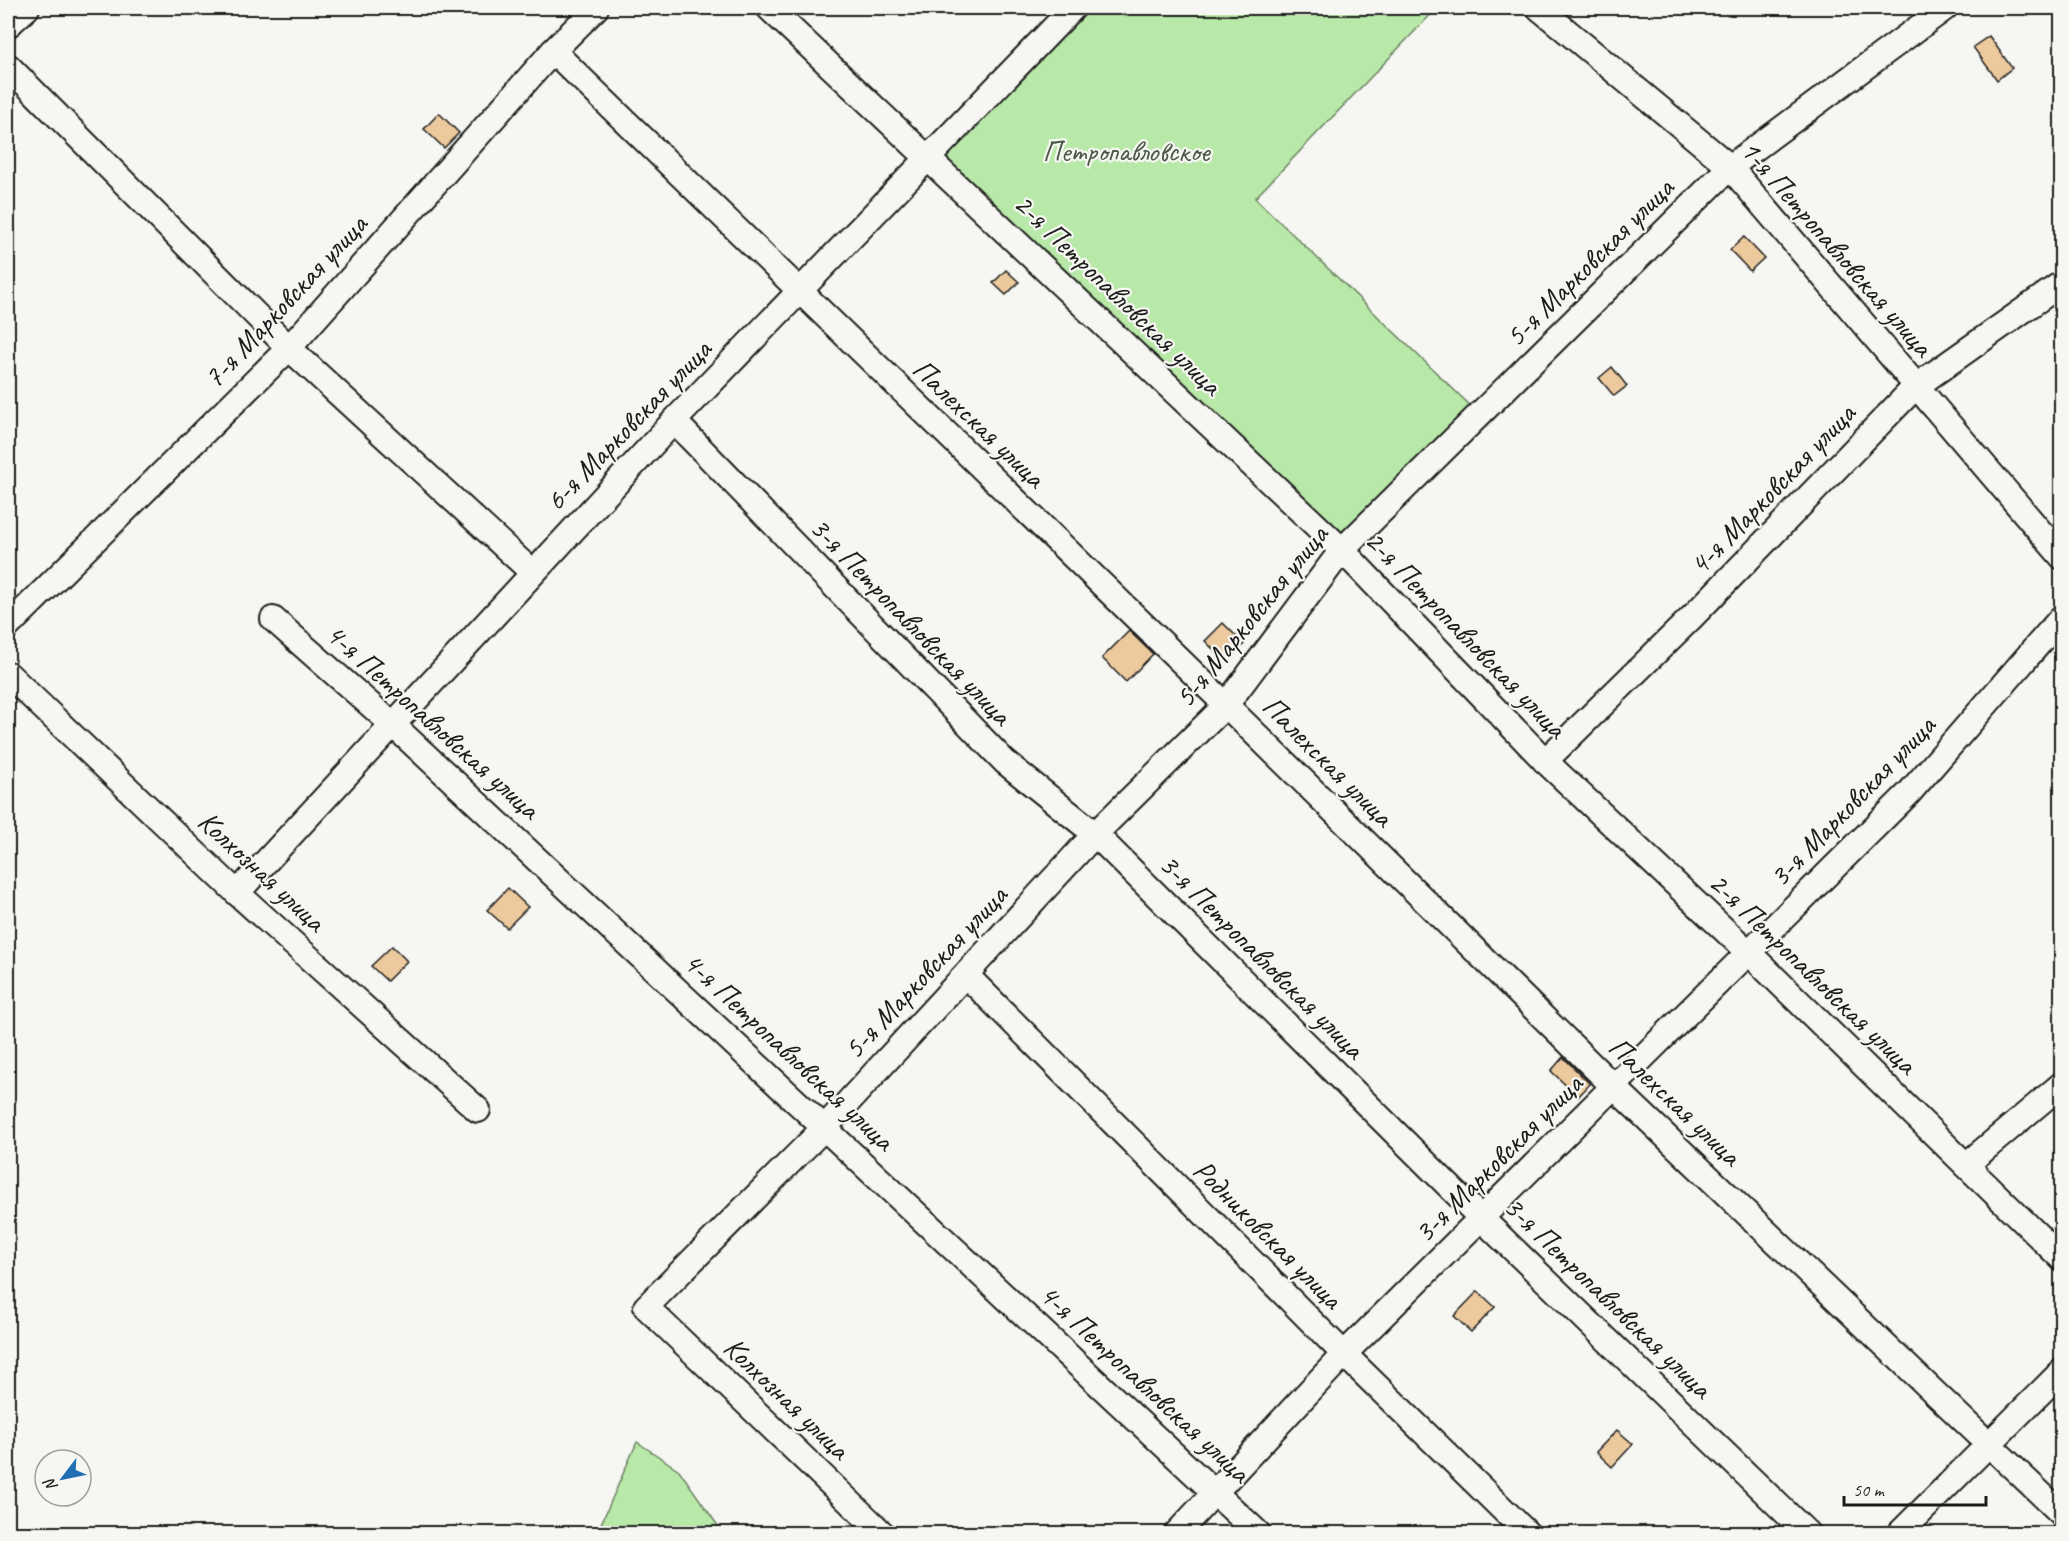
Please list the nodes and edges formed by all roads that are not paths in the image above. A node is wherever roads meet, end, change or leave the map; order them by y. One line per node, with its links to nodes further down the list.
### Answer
1 (27, 8): 7 (street)
2 (596, 8): 8 (street, 7-я Марковская улица)
3 (769, 8): 10 (street, 2-я Петропавловская улица)
4 (1073, 8): 10 (street, 6-я Марковская улица)
5 (1539, 8): 11 (street, 1-я Петропавловская улица)
6 (1945, 8): 11 (street, 5-я Марковская улица)
7 (8, 25)
8 (553, 51): 13 (street, Палехская улица); 14 (street, 7-я Марковская улица)
9 (8, 66): 14 (street)
10 (929, 158): 13 (street, 6-я Марковская улица); 17 (street, 2-я Петропавловская улица)
11 (1730, 167): 15 (street, 1-я Петропавловская улица); 17 (street, 5-я Марковская улица)
12 (2061, 283): 15 (street, 4-я Марковская улица)
13 (800, 293): 16 (street, 6-я Марковская улица); 24 (street, Палехская улица)
14 (289, 348): 19 (street); 22 (street, 7-я Марковская улица)
15 (1915, 387): 18 (street, 1-я Петропавловская улица); 26 (street, 4-я Марковская улица)
16 (674, 421): 19 (street, 6-я Марковская улица); 27 (street, 3-я Петропавловская улица)
17 (1342, 550): 24 (street, 5-я Марковская улица); 26 (street, 2-я Петропавловская улица)
18 (2061, 557)
19 (532, 572): 25 (street, 6-я Марковская улица)
20 (2061, 617): 29 (street, 3-я Марковская улица)
21 (273, 619): 25 (street, 4-я Петропавловская улица)
22 (8, 626)
23 (8, 674): 28 (street, Колхозная улица)
24 (1226, 705): 27 (street, 5-я Марковская улица); 32 (street, Палехская улица)
25 (392, 724): 28 (street, 6-я Марковская улица); 34 (street, 4-я Петропавловская улица)
26 (1545, 761): 29 (street, 2-я Петропавловская улица)
27 (1095, 834): 30 (street, 5-я Марковская улица); 36 (street, 3-я Петропавловская улица)
28 (237, 893): 33 (street, Колхозная улица)
29 (1749, 953): 32 (street, 3-я Марковская улица); 35 (street, 2-я Петропавловская улица)
30 (967, 976): 34 (street, 5-я Марковская улица); 39 (street, Родниковская улица)
31 (2061, 1084): 35 (street)
32 (1614, 1087): 36 (street, 3-я Марковская улица); 41 (street, Палехская улица)
33 (478, 1110)
34 (825, 1127): 38 (street, 5-я Марковская улица); 42 (street, 4-я Петропавловская улица)
35 (1966, 1165): 37 (street, 2-я Петропавловская улица)
36 (1482, 1220): 39 (street, 3-я Марковская улица); 48 (street, 3-я Петропавловская улица)
37 (2061, 1259)
38 (646, 1307): 44 (street, Колхозная улица)
39 (1344, 1354): 42 (street, 3-я Марковская улица); 47 (street, Родниковская улица)
40 (2061, 1371): 41 (street)
41 (1990, 1443): 43 (street, Палехская улица); 49 (street)
42 (1214, 1490): 45 (street, 3-я Марковская улица); 46 (street, 4-я Петропавловская улица)
43 (2061, 1514)
44 (883, 1533)
45 (1176, 1533)
46 (1259, 1533)
47 (1528, 1533)
48 (1808, 1533)
49 (1899, 1533)

